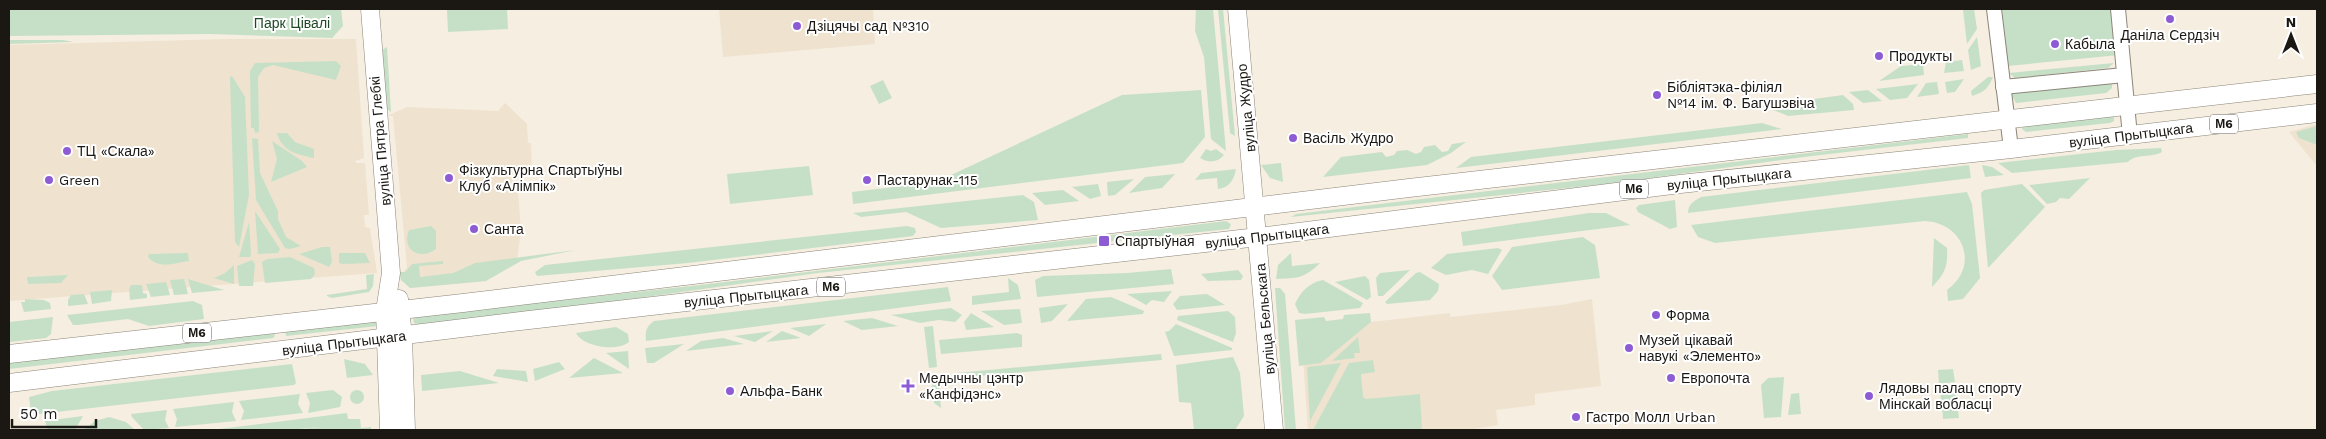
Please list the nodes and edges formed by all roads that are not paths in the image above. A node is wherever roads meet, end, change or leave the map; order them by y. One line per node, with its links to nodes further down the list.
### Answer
1 (370, 9): 15 (main road, вуліца Пятра Глебкі)
2 (1237, 9): 13 (main road, вуліца Жудро)
3 (1994, 9): 7 (street)
4 (2118, 9): 5 (street)
5 (2124, 75): 7 (street); 8 (street)
6 (2317, 84): 8 (main road, вуліца Прытыцкага / М6)
7 (2004, 87): 10 (street)
8 (2127, 106): 10 (main road, вуліца Прытыцкага / М6); 11 (street)
9 (2317, 113): 11 (main road, вуліца Прытыцкага / М6)
10 (2008, 119): 12 (street); 13 (main road, вуліца Прытыцкага / М6)
11 (2130, 136): 12 (main road, вуліца Прытыцкага / М6)
12 (2010, 149): 14 (main road, вуліца Прытыцкага / М6)
13 (1255, 208): 14 (main road, вуліца Бельскага); 15 (main road, вуліца Прытыцкага / М6)
14 (1258, 237): 17 (main road, вуліца Прытыцкага / М6); 24 (main road, вуліца Бельскага)
15 (394, 310): 16 (main road, вуліца Прытыцкага / М6); 17 (main road); 18 (main road)
16 (277, 323): 19 (main road); 20 (main road, вуліца Прытыцкага / М6)
17 (404, 336): 18 (main road, вуліца Прытыцкага / М6); 23 (main road)
18 (386, 338): 19 (main road, вуліца Прытыцкага / М6); 22 (main road)
19 (280, 351): 21 (main road, вуліца Прытыцкага / М6)
20 (9, 354)
21 (9, 383)
22 (389, 430)
23 (406, 430)
24 (1274, 430)

